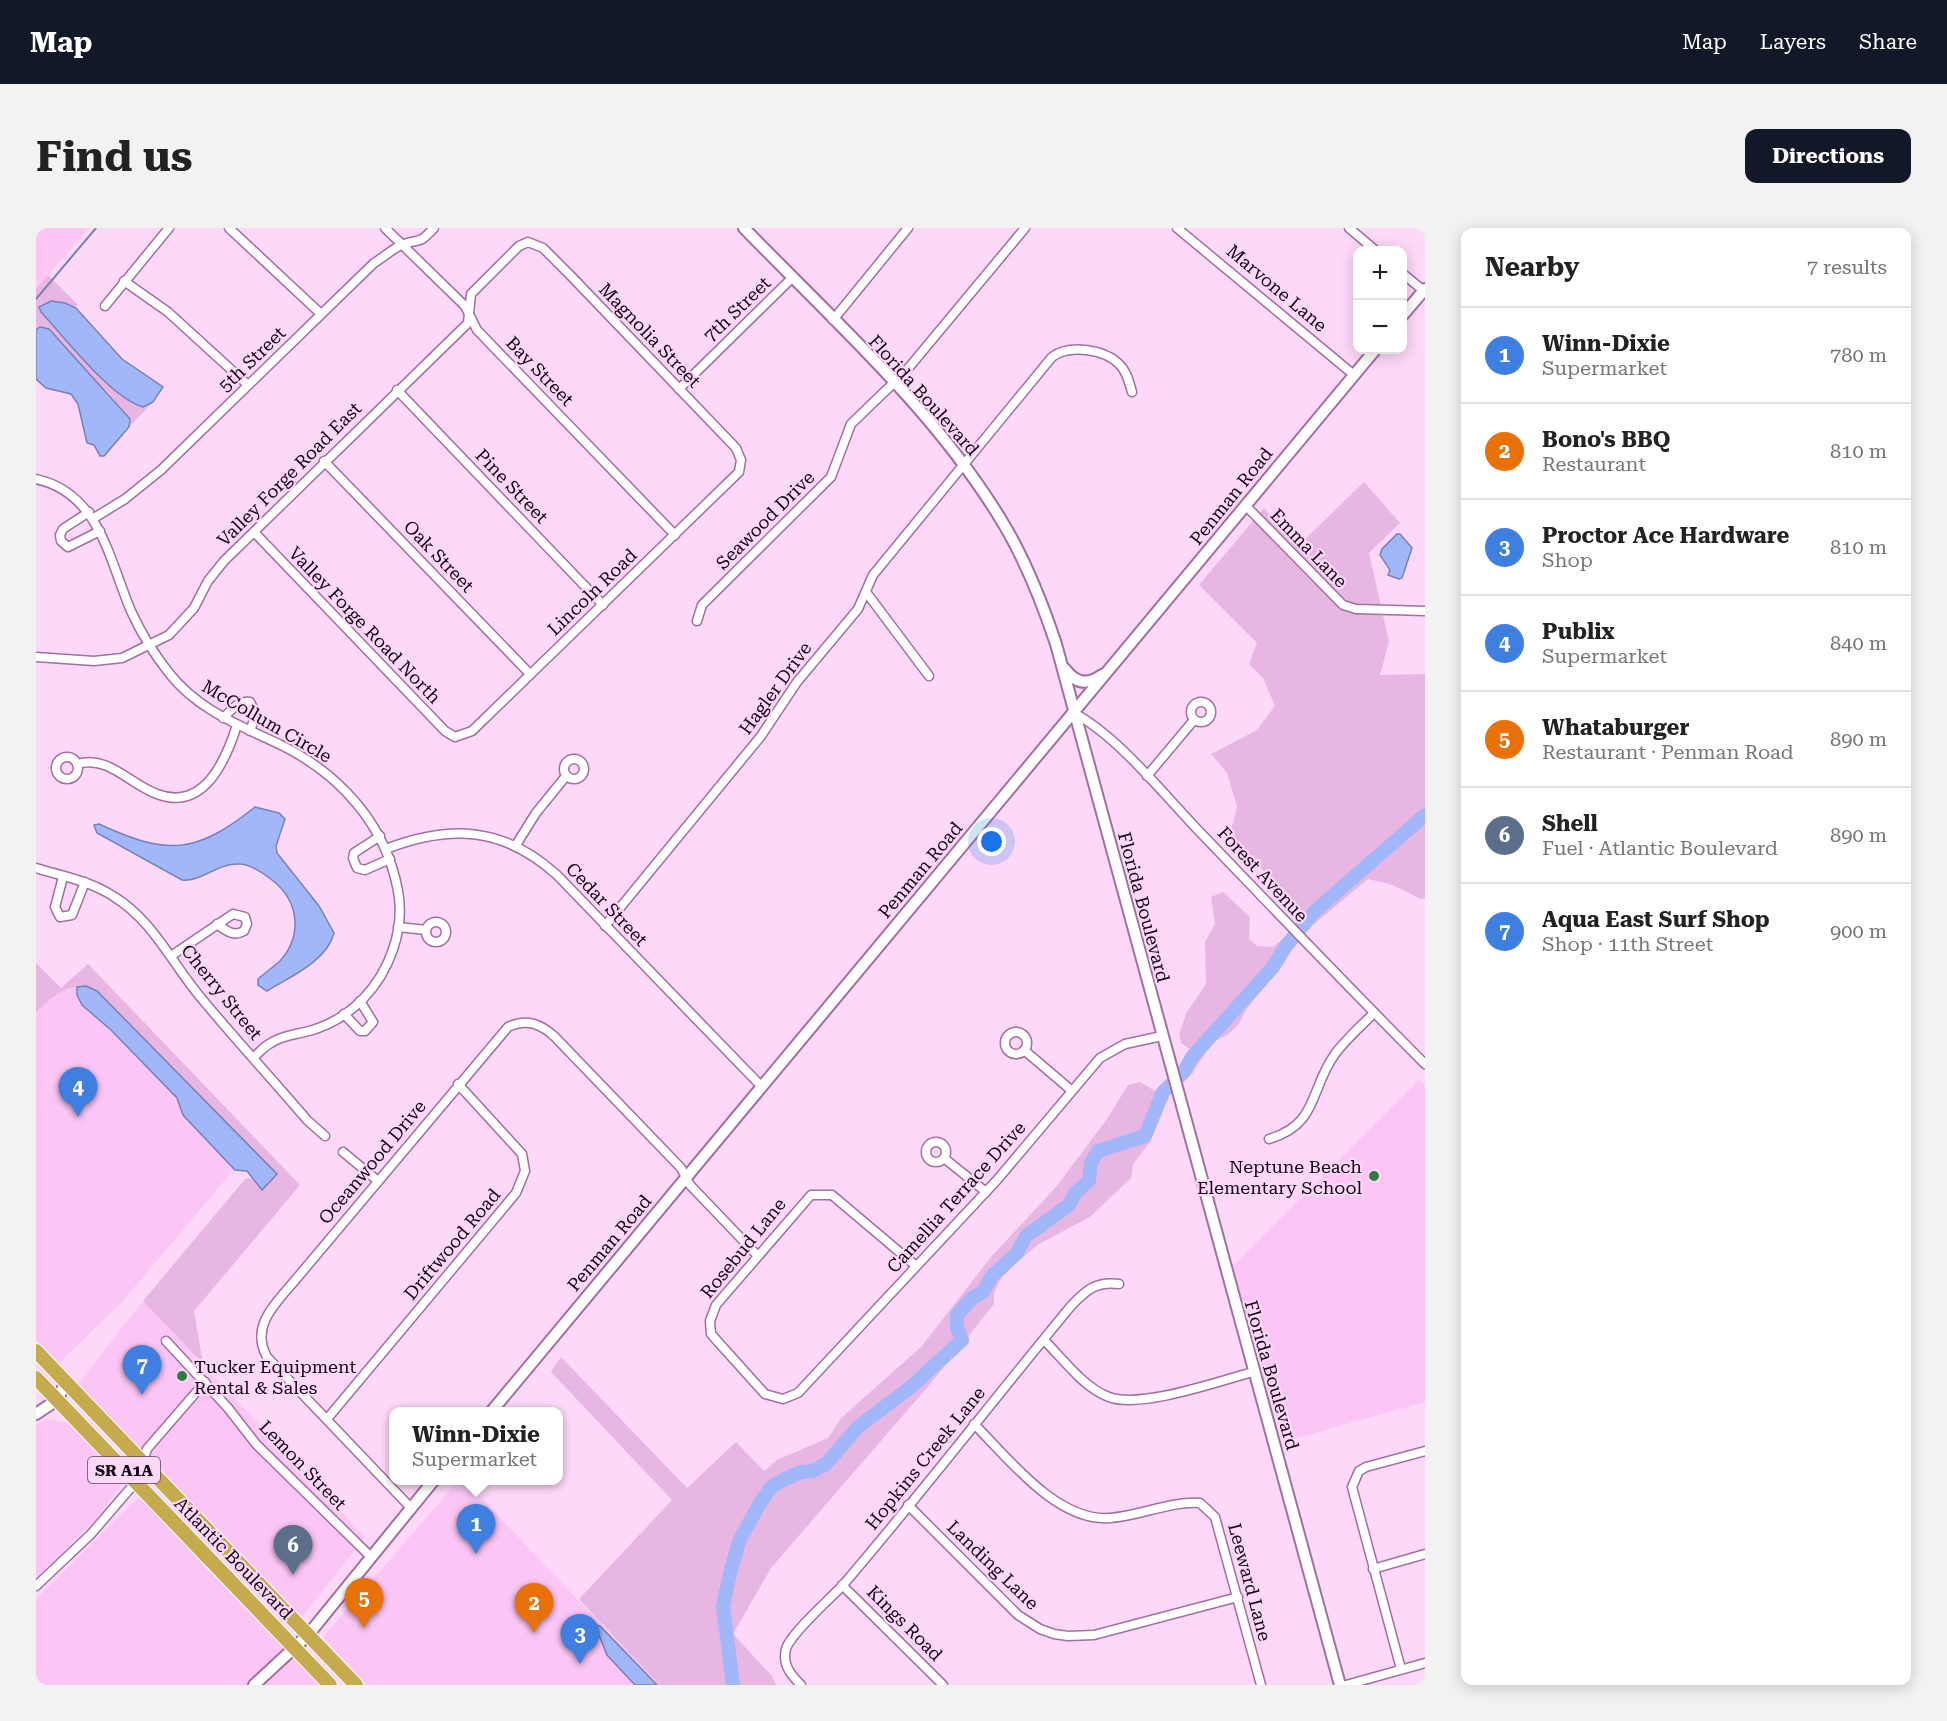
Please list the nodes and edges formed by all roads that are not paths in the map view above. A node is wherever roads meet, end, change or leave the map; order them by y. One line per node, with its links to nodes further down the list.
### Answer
1 (169, 228): 15 (street)
2 (229, 228): 19 (street)
3 (385, 228): 11 (street, Bay Street)
4 (434, 228): 11 (street, 5th Street)
5 (744, 228): 14 (street, Florida Boulevard)
6 (908, 228): 21 (street)
7 (1025, 228): 24 (street, Seawood Drive)
8 (1178, 228): 23 (street, Marvone Lane)
9 (1349, 228): 12 (street)
10 (528, 243): 20 (street, Valley Forge Road East); 26 (street, Magnolia Street)
11 (404, 244): 19 (street, 5th Street); 20 (street, Bay Street)
12 (1370, 246)
13 (1407, 277): 16 (street)
14 (792, 278): 21 (street, Florida Boulevard); 26 (street, 7th Street)
15 (124, 281): 17 (street); 25 (street)
16 (1424, 290): 18 (street)
17 (105, 306)
18 (1407, 310)
19 (321, 314): 25 (street, 5th Street)
20 (468, 314): 27 (street, Valley Forge Road East); 37 (street, Bay Street)
21 (833, 320): 24 (street, Florida Boulevard)
22 (1372, 354): 23 (street, Penman Road)
23 (1354, 375): 33 (street, Penman Road)
24 (894, 383): 31 (street, Florida Boulevard); 41 (street, Seawood Drive)
25 (248, 385): 34 (street, 5th Street)
26 (679, 389): 29 (street, Magnolia Street)
27 (397, 390): 30 (street, Valley Forge Road East); 39 (street, Pine Street)
28 (1132, 392): 31 (street, Hagler Drive)
29 (741, 460): 37 (street, Lincoln Road)
30 (324, 461): 36 (street, Valley Forge Road East); 46 (street, Oak Street)
31 (965, 466): 38 (street, Hagler Drive); 44 (street, Florida Boulevard)
32 (36, 478): 34 (street, McCollum Circle)
33 (1245, 505): 40 (street, Emma Lane); 45 (street, Penman Road)
34 (91, 515): 35 (street, McCollum Circle); 35 (street, 5th Street)
35 (100, 531): 42 (street, McCollum Circle)
36 (254, 532): 42 (street, Valley Forge Road East); 53 (street, Valley Forge Road North)
37 (675, 535): 39 (street, Lincoln Road)
38 (866, 592): 47 (street); 65 (street, Hagler Drive)
39 (603, 605): 46 (street, Lincoln Road)
40 (1425, 611)
41 (697, 621)
42 (151, 646): 43 (street, Valley Forge Road East); 49 (street, McCollum Circle)
43 (36, 657)
44 (1062, 665): 45 (street); 48 (street, Florida Boulevard)
45 (1110, 669): 48 (street, Penman Road)
46 (530, 674): 53 (street, Lincoln Road)
47 (929, 676)
48 (1074, 713): 56 (street, Forest Avenue); 72 (street, Florida Boulevard); 77 (street, Penman Road)
49 (223, 718): 51 (street, McCollum Circle); 52 (street)
50 (1194, 720): 56 (street)
51 (237, 725): 52 (street, McCollum Circle); 54 (street)
52 (250, 731): 57 (street, McCollum Circle)
53 (456, 737)
54 (77, 764)
55 (566, 776): 58 (street)
56 (1147, 776): 70 (street, Forest Avenue)
57 (380, 836): 59 (street, McCollum Circle); 60 (street)
58 (516, 845): 59 (street, Cedar Street); 65 (street, Cedar Street)
59 (386, 849): 60 (street, McCollum Circle)
60 (390, 859): 66 (street, McCollum Circle)
61 (36, 868): 62 (street, Cherry Street)
62 (63, 877): 63 (street, Cherry Street); 63 (street)
63 (85, 882): 68 (street, Cherry Street)
64 (218, 924): 68 (street)
65 (605, 926): 77 (street, Cedar Street)
66 (398, 927): 67 (street); 69 (street, McCollum Circle)
67 (426, 930)
68 (171, 956): 74 (street, Cherry Street)
69 (360, 1001): 71 (street, McCollum Circle); 71 (street)
70 (1374, 1013): 75 (street, Forest Avenue); 80 (street)
71 (344, 1014): 74 (street, McCollum Circle)
72 (1162, 1036): 78 (street, Camellia Terrace Drive); 92 (street, Florida Boulevard)
73 (1024, 1050): 78 (street)
74 (254, 1057): 79 (street, Cherry Street)
75 (1425, 1064)
76 (458, 1084): 83 (street, Oceanwood Drive); 84 (street, Oceanwood Drive); 100 (street, Driftwood Road)
77 (762, 1087): 83 (street, Penman Road)
78 (1071, 1090): 85 (street, Camellia Terrace Drive)
79 (325, 1136)
80 (1269, 1139)
81 (343, 1152): 84 (street)
82 (944, 1158): 85 (street)
83 (687, 1177): 86 (street); 98 (street, Penman Road)
84 (378, 1181): 100 (street, Oceanwood Drive)
85 (986, 1192): 87 (street, Camellia Terrace Drive)
86 (757, 1255): 87 (street, Rosebud Lane); 96 (street, Rosebud Lane)
87 (916, 1266): 96 (street, Camellia Terrace Drive)
88 (1119, 1284): 89 (street, Hopkins Creek Lane)
89 (1044, 1340): 92 (street); 101 (street, Hopkins Creek Lane)
90 (166, 1341): 95 (street, Lemon Street)
91 (36, 1351): 94 (highway, Atlantic Boulevard / SR A1A)
92 (1253, 1372): 128 (street, Florida Boulevard)
93 (36, 1378): 97 (highway, Atlantic Boulevard / SR A1A)
94 (66, 1382): 97 (street); 103 (highway, Atlantic Boulevard / SR A1A)
95 (205, 1382): 103 (street); 112 (street, Lemon Street)
96 (783, 1399)
97 (57, 1400): 99 (street); 104 (highway, Atlantic Boulevard / SR A1A)
98 (495, 1407)
99 (36, 1414)
100 (327, 1419): 105 (street)
101 (974, 1424): 108 (street, Hopkins Creek Lane); 117 (street, Leeward Lane)
102 (1425, 1451): 114 (street)
103 (142, 1462): 104 (street); 110 (highway, Atlantic Boulevard / SR A1A)
104 (135, 1482): 113 (highway, Atlantic Boulevard / SR A1A); 116 (street)
105 (389, 1485)
106 (389, 1485): 109 (street)
107 (430, 1485): 109 (street)
108 (908, 1505): 115 (street, Hopkins Creek Lane); 117 (street, Landing Lane)
109 (411, 1508): 112 (street)
110 (226, 1549): 113 (street); 118 (highway, Atlantic Boulevard / SR A1A)
111 (1425, 1554): 114 (street)
112 (371, 1557): 118 (street)
113 (213, 1562): 119 (highway, Atlantic Boulevard / SR A1A)
114 (1373, 1569): 121 (street)
115 (842, 1585): 122 (street, Hopkins Creek Lane); 126 (street, Kings Road)
116 (36, 1586)
117 (1238, 1598): 127 (street, Leeward Lane)
118 (308, 1635): 119 (street); 125 (highway, Atlantic Boulevard / SR A1A)
119 (294, 1647): 123 (street); 124 (highway, Atlantic Boulevard / SR A1A)
120 (1425, 1663): 121 (street)
121 (1401, 1669): 129 (street)
122 (798, 1682)
123 (254, 1685)
124 (330, 1685)
125 (356, 1685)
126 (944, 1685)
127 (1261, 1685)
128 (1340, 1685)
129 (1346, 1685)

